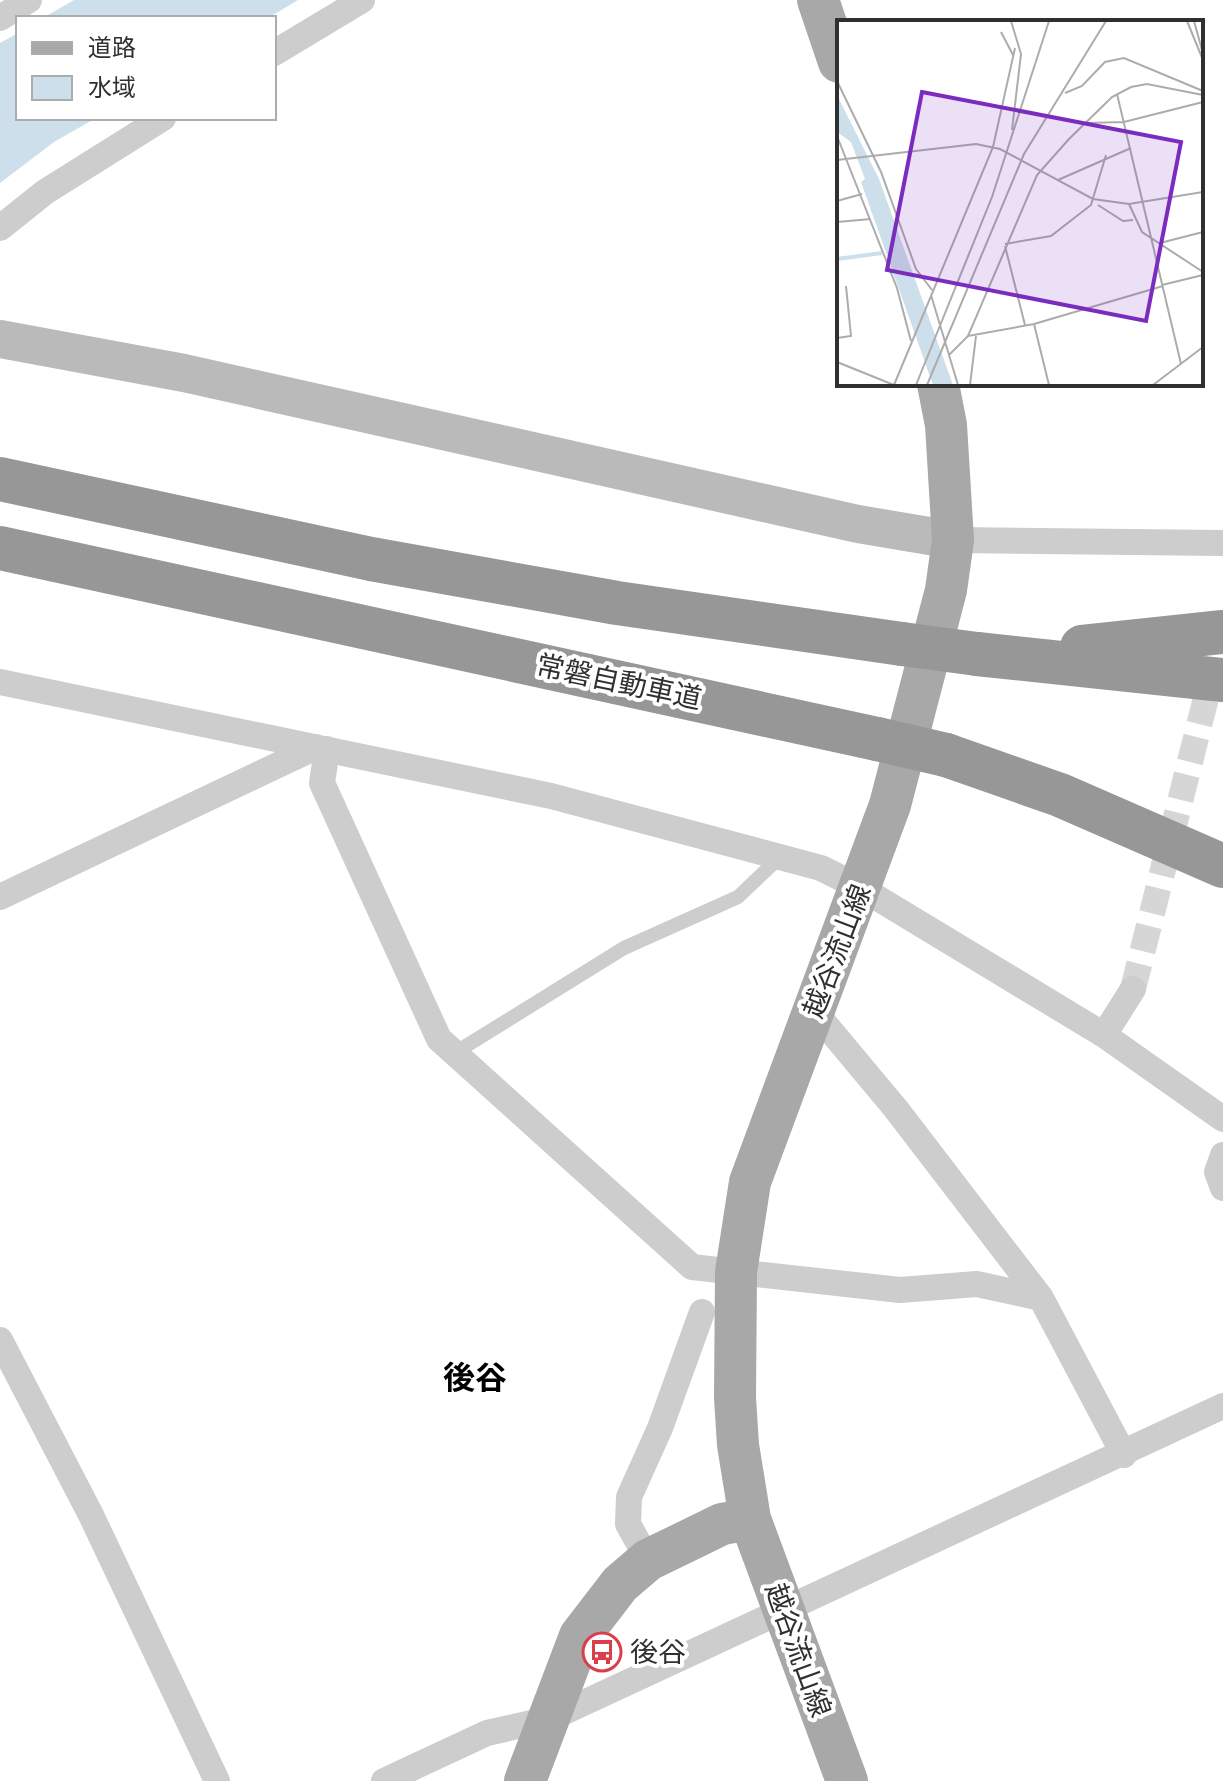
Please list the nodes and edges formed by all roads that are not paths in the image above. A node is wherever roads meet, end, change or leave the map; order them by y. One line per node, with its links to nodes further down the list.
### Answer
1 (29, 0): 4 (street)
2 (362, 0): 5 (street)
3 (818, 0): 6 (main road)
4 (0, 18)
5 (276, 52)
6 (837, 56)
7 (160, 120): 8 (street)
8 (0, 228)
9 (0, 339): 12 (street)
10 (938, 386): 12 (main road, 越谷流山線)
11 (0, 479): 16 (highway, bridge)
12 (953, 540): 13 (street); 22 (main road, 越谷流山線)
13 (1223, 543)
14 (0, 548): 21 (highway, 常磐自動車道, bridge)
15 (1223, 632): 16 (highway)
16 (986, 655): 17 (highway)
17 (1223, 680)
18 (0, 682): 19 (street)
19 (321, 748): 20 (street); 23 (street); 27 (street)
20 (780, 857): 22 (street); 27 (lane)
21 (1223, 866)
22 (861, 888): 25 (main road, 越谷流山線); 26 (street)
23 (0, 897)
24 (1133, 989): 26 (street)
25 (815, 1012): 31 (main road, 越谷流山線); 32 (street)
26 (1104, 1035): 28 (street)
27 (453, 1054): 31 (street)
28 (1223, 1119)
29 (1223, 1155): 30 (street)
30 (1223, 1188)
31 (736, 1272): 32 (street); 37 (main road, 越谷流山線)
32 (1041, 1298): 36 (street)
33 (702, 1312): 38 (street)
34 (0, 1340): 42 (street)
35 (1223, 1406): 36 (street)
36 (1124, 1455): 39 (street)
37 (750, 1519): 38 (main road); 39 (main road, 越谷流山線)
38 (648, 1560): 40 (main road)
39 (782, 1612): 40 (street); 44 (main road, 越谷流山線)
40 (549, 1719): 41 (main road); 43 (street)
41 (529, 1778)
42 (217, 1781)
43 (384, 1781)
44 (847, 1781)

